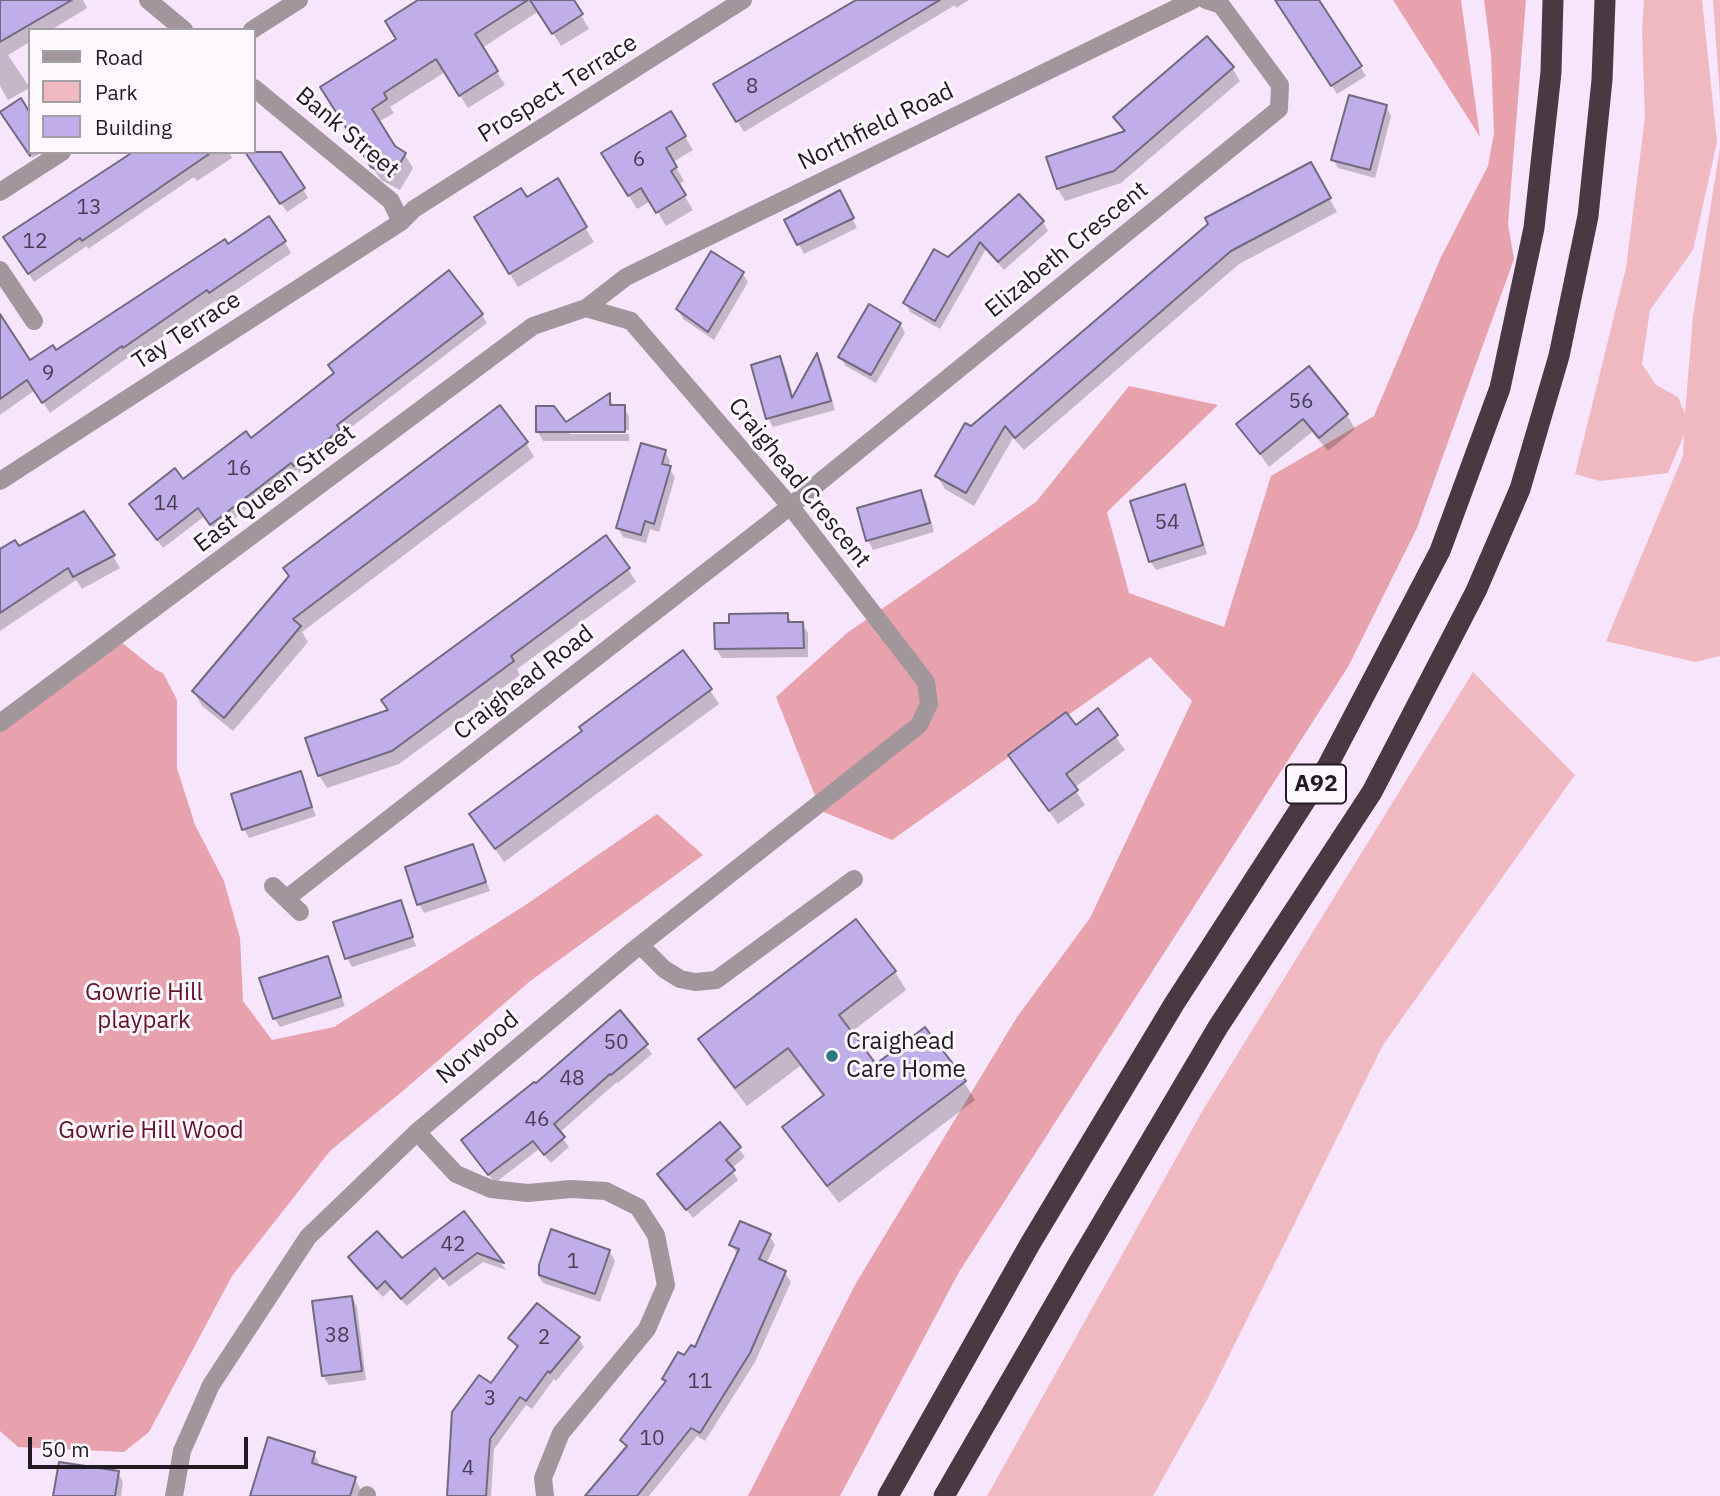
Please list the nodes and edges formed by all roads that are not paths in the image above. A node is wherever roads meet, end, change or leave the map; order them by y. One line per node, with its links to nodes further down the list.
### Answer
1 (148, 0): 8 (street)
2 (299, 0): 9 (street)
3 (743, 0): 13 (street, Prospect Terrace)
4 (1193, 0): 15 (street, Northfield Road)
5 (1553, 0): 29 (highway, A92)
6 (1605, 0): 30 (highway, A92)
7 (1213, 3): 18 (street, Elizabeth Crescent)
8 (182, 28)
9 (255, 28)
10 (256, 90): 13 (street, Bank Street)
11 (58, 154): 12 (street)
12 (0, 192)
13 (401, 222): 17 (street, Tay Terrace)
14 (0, 270): 16 (street)
15 (586, 308): 18 (street, Craighead Crescent); 19 (street, East Queen Street)
16 (33, 321)
17 (0, 481)
18 (790, 507): 20 (street, Craighead Crescent); 23 (street, Craighead Road)
19 (0, 723)
20 (919, 724): 25 (street, Norwood)
21 (854, 879): 25 (street)
22 (273, 886): 23 (street)
23 (287, 898): 24 (street)
24 (300, 912)
25 (640, 945): 26 (street, Norwood)
26 (417, 1132): 27 (street, Norwood); 28 (street)
27 (174, 1496)
28 (545, 1496)
29 (888, 1496)
30 (944, 1496)

